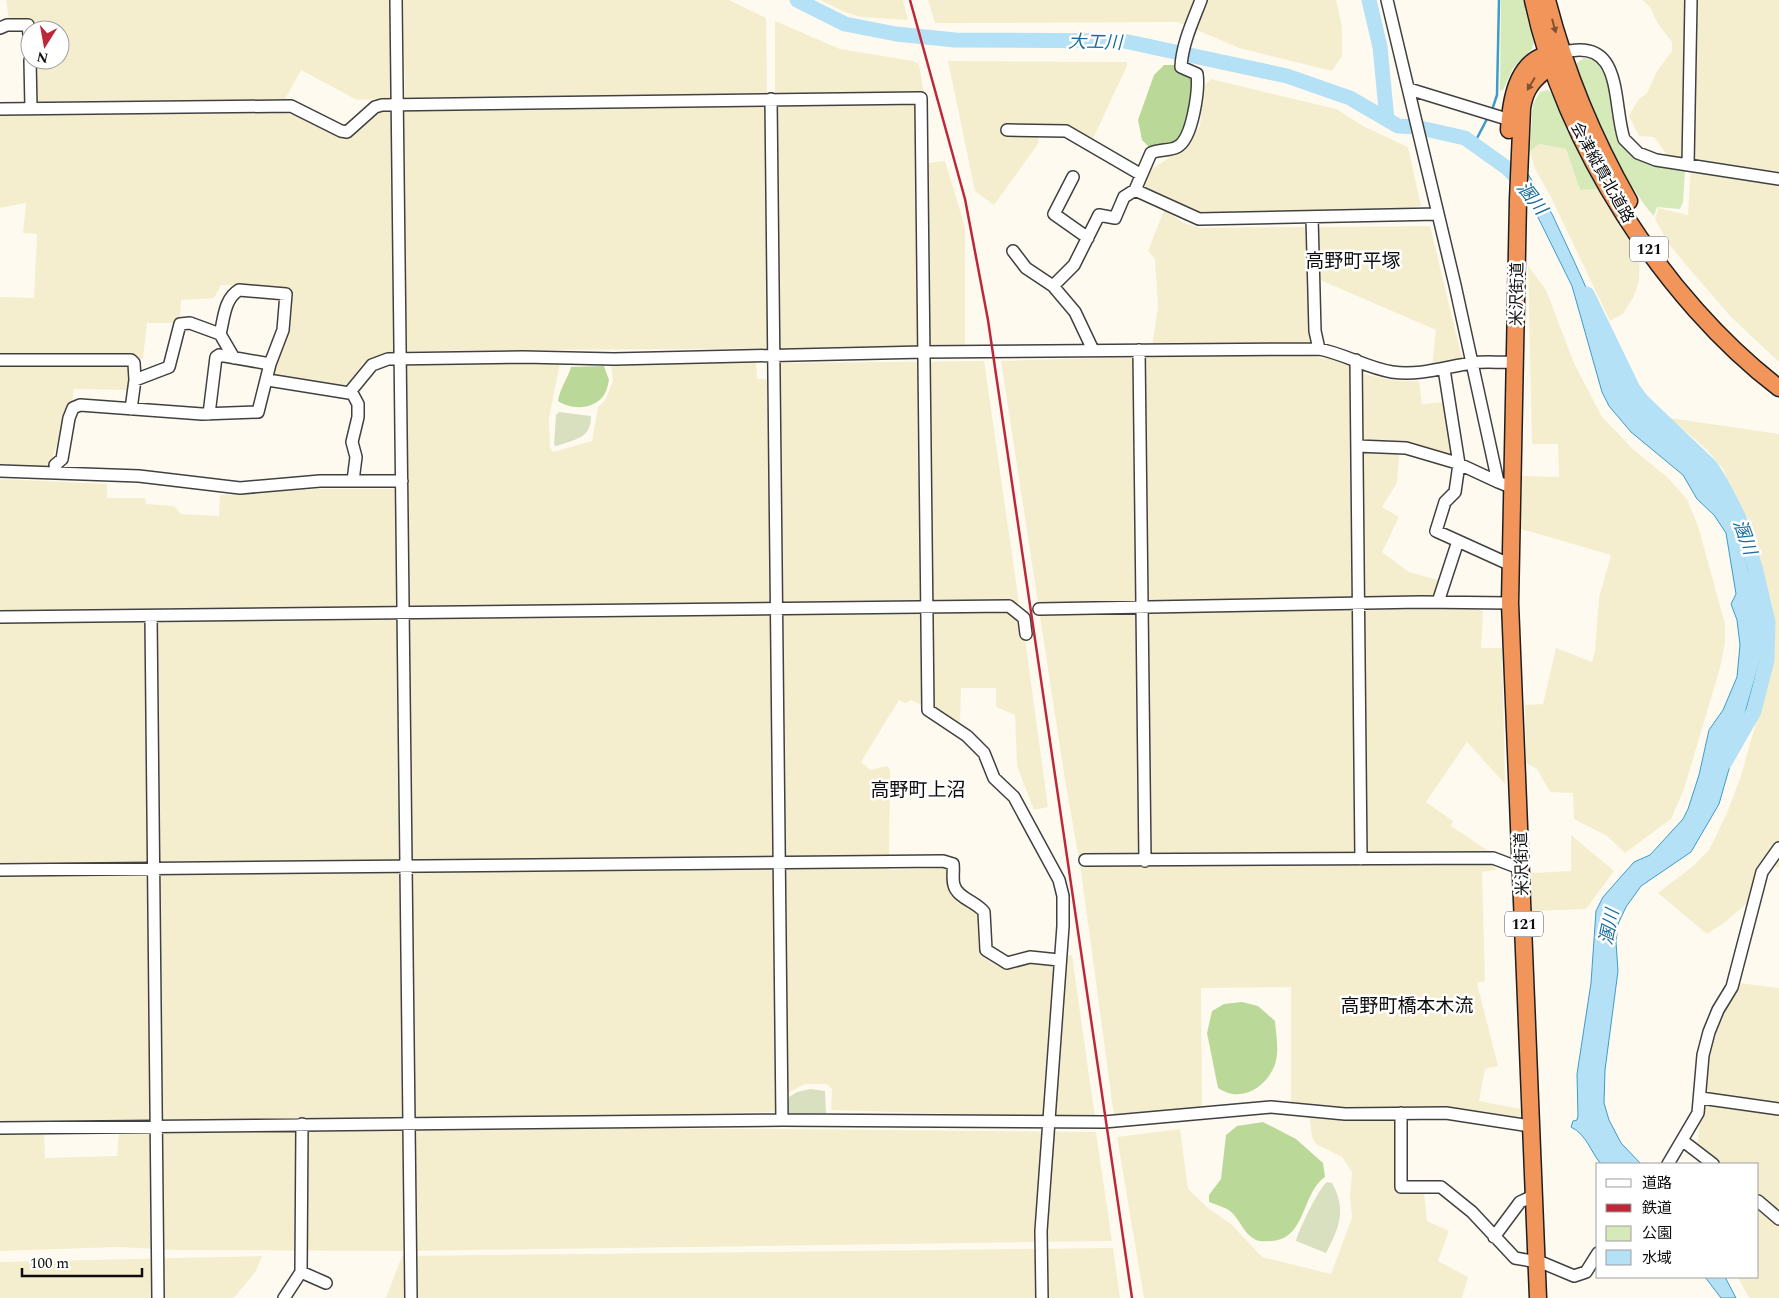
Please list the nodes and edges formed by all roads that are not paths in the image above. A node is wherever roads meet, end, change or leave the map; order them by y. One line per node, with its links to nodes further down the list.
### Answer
1 (396, 0): 13 (street)
2 (1201, 0): 19 (street)
3 (1387, 0): 11 (street)
4 (1534, 0): 9 (highway, 121)
5 (1547, 0): 9 (highway, 121, one-way to 9)
6 (1691, 0): 18 (street)
7 (20, 25): 8 (street)
8 (0, 28)
9 (1557, 66): 16 (highway, 米沢街道 / 121); 18 (street); 44 (highway, 会津縦貫北道路 / 121); 45 (highway, 会津縦貫北道路 / 121)
10 (30, 70): 14 (street)
11 (1409, 89): 16 (street); 23 (street)
12 (771, 99): 13 (street); 32 (street); 33 (street)
13 (397, 106): 14 (street); 35 (street)
14 (32, 108): 15 (street)
15 (0, 109)
16 (1513, 123): 38 (highway, 米沢街道 / 121)
17 (1007, 130): 19 (street)
18 (1688, 165): 21 (street)
19 (1140, 174): 22 (street)
20 (1073, 177): 25 (street)
21 (1779, 179)
22 (1135, 190): 24 (street); 25 (street)
23 (1438, 214): 24 (street); 39 (street)
24 (1312, 217): 29 (street)
25 (1088, 238): 27 (street)
26 (1014, 251): 27 (street)
27 (1053, 286): 30 (street)
28 (220, 334): 34 (street); 40 (street); 42 (street)
29 (1319, 349): 31 (street); 37 (street)
30 (1094, 350): 31 (street); 32 (street)
31 (1139, 350): 61 (street)
32 (924, 352): 33 (street); 62 (street)
33 (775, 354): 35 (street); 64 (street)
34 (234, 358): 40 (street); 48 (street)
35 (401, 359): 46 (street); 54 (street)
36 (0, 360): 42 (street)
37 (1356, 360): 41 (street); 49 (street)
38 (1509, 362): 39 (street); 55 (highway, 米沢街道 / 121)
39 (1473, 363): 41 (street); 55 (street)
40 (270, 364): 43 (street)
41 (1444, 369): 50 (street)
42 (135, 380): 47 (street)
43 (268, 380): 46 (street); 48 (street)
44 (1779, 380)
45 (1779, 388)
46 (351, 391): 53 (street)
47 (131, 409): 48 (street); 51 (street)
48 (209, 414)
49 (1357, 446): 50 (street); 59 (street)
50 (1459, 464): 55 (street); 56 (street)
51 (56, 465)
52 (0, 471): 53 (street)
53 (353, 481): 54 (street)
54 (402, 481): 65 (street)
55 (1506, 485): 57 (highway, 米沢街道 / 121)
56 (1458, 541): 57 (street); 58 (street)
57 (1512, 557): 60 (highway, 米沢街道 / 121)
58 (1438, 602): 59 (street); 60 (street)
59 (1359, 603): 61 (street); 70 (street)
60 (1510, 603): 76 (highway, 米沢街道 / 121)
61 (1142, 607): 63 (street); 72 (street)
62 (927, 609): 64 (street); 68 (street); 78 (street)
63 (1039, 609)
64 (777, 610): 65 (street); 73 (street)
65 (405, 614): 66 (street); 74 (street)
66 (151, 616): 67 (street); 75 (street)
67 (0, 618)
68 (1026, 634)
69 (1779, 848): 79 (street)
70 (1361, 858): 72 (street); 76 (street)
71 (1085, 860): 72 (street)
72 (1145, 861)
73 (780, 864): 74 (street); 78 (street); 82 (street)
74 (405, 867): 75 (street); 84 (street)
75 (155, 868): 77 (street); 86 (street)
76 (1522, 869): 87 (highway, 米沢街道 / 121)
77 (0, 870)
78 (1059, 960): 83 (street)
79 (1701, 1098): 80 (street); 89 (street)
80 (1779, 1110)
81 (1400, 1113): 83 (street); 87 (street); 95 (street)
82 (782, 1120): 83 (street); 84 (street)
83 (1048, 1122): 103 (street)
84 (409, 1123): 85 (street); 102 (street)
85 (302, 1124): 86 (street); 98 (street)
86 (157, 1125): 88 (street); 100 (street)
87 (1530, 1126): 92 (highway, 米沢街道 / 121)
88 (0, 1128)
89 (1683, 1141): 90 (street); 91 (street)
90 (1669, 1163)
91 (1712, 1163)
92 (1533, 1196): 95 (street); 97 (highway, 米沢街道 / 121)
93 (1759, 1202): 94 (street)
94 (1779, 1218)
95 (1494, 1237): 97 (street)
96 (1596, 1256): 97 (street)
97 (1536, 1262): 104 (highway, 米沢街道 / 121)
98 (301, 1272): 99 (street); 101 (street)
99 (326, 1283)
100 (158, 1298)
101 (284, 1298)
102 (411, 1298)
103 (1042, 1298)
104 (1538, 1298)

